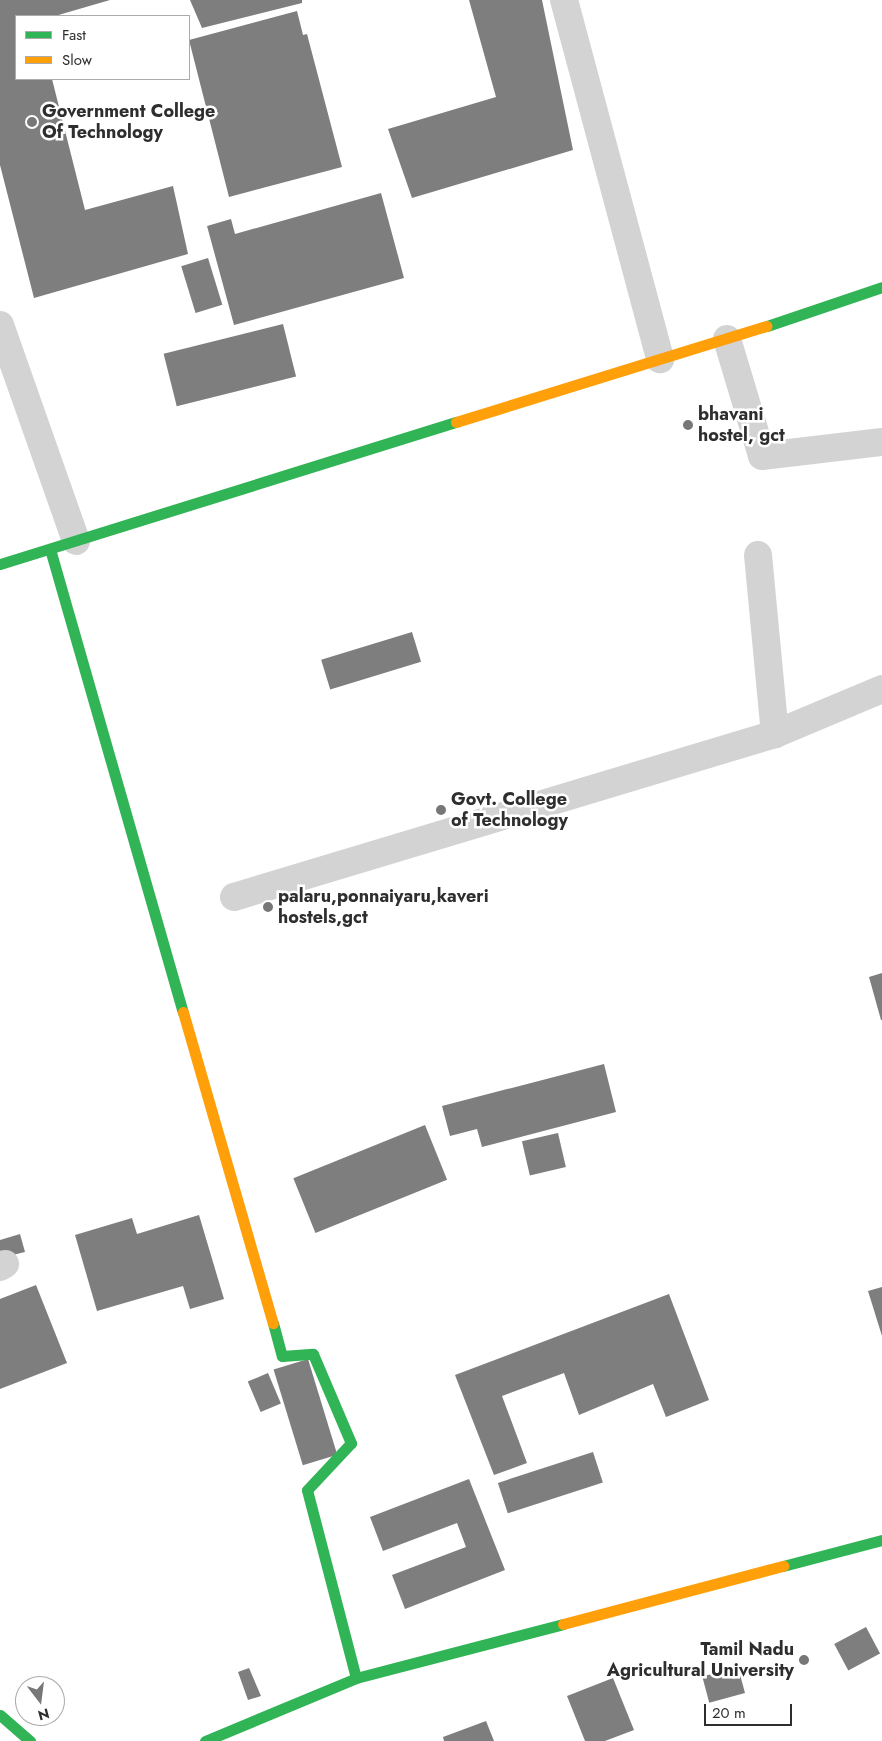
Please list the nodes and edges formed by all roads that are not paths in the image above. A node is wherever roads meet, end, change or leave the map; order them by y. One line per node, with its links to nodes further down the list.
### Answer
1 (564, 0): 5 (street)
2 (882, 287): 4 (street)
3 (0, 325): 7 (street)
4 (727, 338): 5 (street); 6 (street)
5 (660, 359): 7 (street)
6 (882, 442)
7 (76, 541): 8 (street)
8 (50, 548): 10 (street); 15 (street)
9 (758, 555): 12 (street)
10 (0, 564)
11 (882, 689): 12 (street)
12 (775, 734): 13 (street)
13 (234, 897)
14 (882, 1540): 15 (street)
15 (356, 1678): 18 (street)
16 (0, 1715): 17 (street)
17 (26, 1740)
18 (205, 1741)

